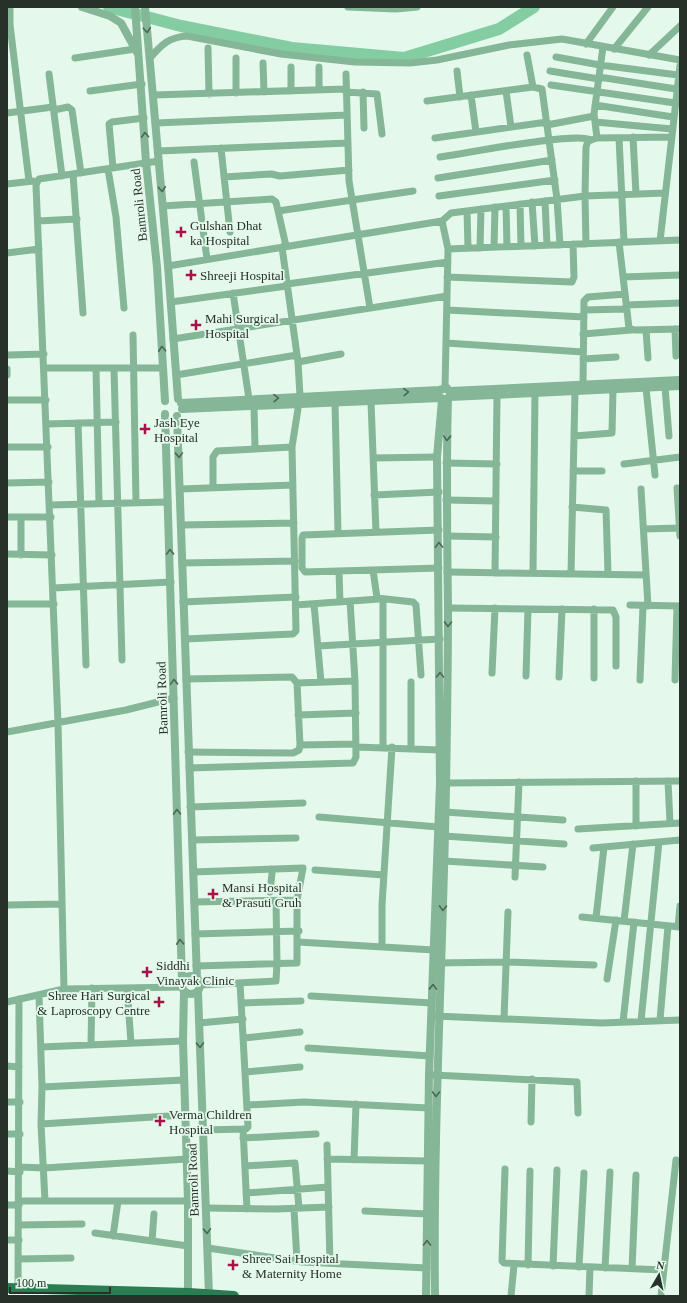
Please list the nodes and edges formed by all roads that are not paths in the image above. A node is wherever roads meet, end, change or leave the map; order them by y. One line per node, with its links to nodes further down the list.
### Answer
1 (82, 7): 14 (street)
2 (135, 7): 14 (street, Bamroli Road)
3 (145, 7): 16 (street, Bamroli Road, one-way to 16)
4 (348, 7): 5 (street)
5 (417, 7)
6 (613, 7): 10 (street)
7 (648, 7): 13 (street)
8 (10, 9): 54 (street)
9 (680, 26): 15 (street)
10 (586, 44): 11 (street); 16 (street)
11 (603, 47): 13 (street); 23 (street)
12 (208, 48): 46 (street)
13 (614, 49): 15 (street)
14 (138, 52): 19 (street); 33 (street, Bamroli Road)
15 (649, 55): 21 (street)
16 (150, 56): 47 (street, Bamroli Road)
17 (527, 56): 35 (street)
18 (556, 57): 23 (street)
19 (75, 58)
20 (236, 58): 45 (street)
21 (680, 60)
22 (263, 63): 42 (street)
23 (600, 65): 31 (street); 32 (street)
24 (319, 66): 37 (street)
25 (680, 66): 31 (street)
26 (291, 67): 39 (street)
27 (550, 71): 32 (street)
28 (457, 72): 49 (street)
29 (49, 74): 53 (street)
30 (346, 74): 40 (street)
31 (678, 75): 36 (street)
32 (599, 78): 36 (street); 44 (street)
33 (142, 84): 38 (street); 58 (street, Bamroli Road)
34 (551, 85): 44 (street)
35 (533, 88): 41 (street); 61 (street)
36 (676, 89): 51 (street)
37 (319, 90): 39 (street); 40 (street)
38 (90, 91)
39 (291, 91): 42 (street)
40 (346, 91): 43 (street); 56 (street)
41 (506, 91): 48 (street); 62 (street)
42 (264, 92): 45 (street)
43 (363, 92): 63 (street); 66 (street)
44 (597, 92): 51 (street); 52 (street)
45 (236, 93): 46 (street)
46 (209, 94): 47 (street)
47 (154, 95): 60 (street, Bamroli Road)
48 (471, 95): 49 (street); 65 (street)
49 (460, 97): 50 (street)
50 (427, 101)
51 (675, 102): 57 (street)
52 (595, 105): 57 (street); 59 (street)
53 (54, 108): 54 (street); 83 (street); 84 (street)
54 (21, 111): 55 (street); 89 (street)
55 (7, 113)
56 (347, 115): 60 (street); 73 (street)
57 (673, 117): 64 (street)
58 (144, 118): 79 (street, Bamroli Road, one-way to 58); 81 (street)
59 (594, 119): 61 (street); 64 (street); 71 (street)
60 (156, 123): 75 (street, Bamroli Road)
61 (547, 124): 62 (street); 72 (street)
62 (511, 127): 65 (street)
63 (364, 128)
64 (672, 129): 67 (street)
65 (476, 132): 69 (street)
66 (382, 134)
67 (671, 136): 68 (street); 92 (street)
68 (633, 137): 70 (street); 93 (street)
69 (435, 138)
70 (619, 138): 71 (street); 94 (street)
71 (594, 139): 72 (street); 96 (street)
72 (550, 140): 76 (street); 77 (street)
73 (348, 144): 74 (street); 82 (street)
74 (221, 148): 75 (street); 85 (street)
75 (158, 151): 78 (street, Bamroli Road)
76 (440, 157)
77 (552, 160): 86 (street); 88 (street)
78 (159, 161): 79 (street); 104 (street, Bamroli Road, one-way to 104)
79 (146, 162): 81 (street); 171 (street, Bamroli Road, one-way to 79)
80 (194, 162): 102 (street)
81 (111, 169): 83 (street); 146 (street)
82 (349, 170): 85 (street); 97 (street)
83 (77, 174): 84 (street); 110 (street)
84 (62, 176): 87 (street)
85 (224, 177): 100 (street)
86 (438, 178)
87 (37, 180): 89 (street); 112 (street)
88 (555, 180): 95 (street); 98 (street)
89 (30, 181): 90 (street)
90 (7, 184)
91 (413, 191): 97 (street)
92 (665, 193): 93 (street); 116 (street)
93 (636, 194): 94 (street)
94 (623, 195): 96 (street); 117 (street)
95 (439, 196)
96 (584, 196): 98 (street); 119 (street)
97 (352, 199): 108 (street); 114 (street)
98 (558, 199): 99 (street); 121 (street)
99 (544, 201): 101 (street); 120 (street)
100 (227, 202): 102 (street); 108 (street); 113 (street)
101 (532, 202): 103 (street); 123 (street)
102 (201, 203): 104 (street); 132 (street)
103 (520, 204): 105 (street); 122 (street)
104 (163, 206): 134 (street, Bamroli Road)
105 (506, 206): 106 (street); 126 (street)
106 (495, 207): 107 (street); 125 (street)
107 (481, 209): 109 (street); 128 (street)
108 (278, 211): 124 (street)
109 (467, 211): 111 (street); 127 (street)
110 (77, 219): 112 (street); 150 (street)
111 (442, 221): 114 (street); 130 (street)
112 (38, 222): 129 (street)
113 (230, 232)
114 (358, 235): 124 (street); 135 (street)
115 (680, 240): 116 (street)
116 (660, 241): 117 (street)
117 (622, 242): 119 (street); 138 (street)
118 (572, 244): 119 (street); 121 (street); 137 (street)
119 (586, 244)
120 (547, 245): 121 (street); 123 (street)
121 (560, 245)
122 (521, 246): 123 (street); 126 (street)
123 (535, 246)
124 (284, 247): 132 (street); 139 (street)
125 (494, 247): 126 (street); 128 (street)
126 (507, 247)
127 (468, 248): 128 (street); 130 (street)
128 (480, 248)
129 (39, 249): 131 (street); 161 (street)
130 (448, 249): 133 (street)
131 (7, 253)
132 (207, 260): 134 (street)
133 (448, 262): 135 (street); 137 (street)
134 (168, 266): 143 (street, Bamroli Road)
135 (364, 273): 139 (street); 147 (street)
136 (680, 275): 138 (street)
137 (447, 277): 142 (street)
138 (623, 277): 141 (street)
139 (287, 285): 140 (street); 152 (street)
140 (233, 293): 143 (street); 153 (street)
141 (625, 294): 145 (street); 149 (street)
142 (447, 296): 147 (street); 148 (street)
143 (171, 302): 159 (street, Bamroli Road)
144 (680, 303): 145 (street)
145 (626, 307): 149 (street); 155 (street)
146 (124, 308)
147 (370, 308): 152 (street)
148 (447, 310): 151 (street); 160 (street)
149 (584, 310): 151 (street)
150 (83, 313)
151 (584, 317): 158 (street)
152 (292, 320): 153 (street); 167 (street)
153 (238, 328): 159 (street); 169 (street)
154 (677, 329): 156 (street); 165 (street)
155 (631, 330): 156 (street); 158 (street)
156 (646, 330): 168 (street)
157 (132, 334): 175 (street)
158 (584, 334): 164 (street)
159 (173, 339): 177 (street, Bamroli Road)
160 (446, 343): 164 (street); 186 (street)
161 (44, 354): 163 (street); 170 (street)
162 (341, 354): 167 (street)
163 (9, 355)
164 (583, 356): 166 (street); 179 (street)
165 (676, 356)
166 (616, 357)
167 (297, 358): 169 (street); 188 (street)
168 (648, 358)
169 (243, 364): 177 (street); 193 (street)
170 (45, 368): 173 (street); 190 (street)
171 (163, 368): 175 (street); 191 (street, Bamroli Road)
172 (7, 369): 176 (street)
173 (96, 369): 174 (street); 198 (street)
174 (114, 369): 175 (street); 199 (street)
175 (133, 369): 231 (street)
176 (7, 375)
177 (176, 375): 196 (street, Bamroli Road)
178 (680, 380): 179 (street)
179 (583, 385): 186 (street)
180 (680, 386): 181 (street)
181 (665, 387): 182 (street); 203 (street)
182 (646, 388): 183 (street); 211 (street)
183 (613, 389): 184 (street); 202 (street)
184 (575, 391): 185 (street); 202 (street)
185 (535, 393): 187 (street); 259 (street)
186 (445, 395): 187 (street); 188 (street, one-way to 186); 192 (street); 208 (street); 212 (street, one-way to 212)
187 (497, 395): 213 (street)
188 (300, 396): 193 (street, one-way to 188); 195 (street)
189 (7, 400): 190 (street)
190 (46, 400): 201 (street)
191 (164, 402): 196 (street); 197 (street)
192 (371, 402): 194 (street); 210 (street)
193 (251, 403): 195 (street); 196 (street); 207 (street)
194 (335, 403): 195 (street); 245 (street)
195 (297, 406): 206 (street)
196 (180, 407): 197 (street); 223 (street, Bamroli Road, one-way to 223)
197 (165, 414): 232 (street, Bamroli Road)
198 (97, 422): 199 (street); 200 (street); 229 (street)
199 (116, 422): 230 (street)
200 (78, 423): 201 (street); 233 (street)
201 (47, 424): 205 (street)
202 (574, 436): 215 (street)
203 (669, 436)
204 (7, 447): 205 (street)
205 (48, 447): 218 (street)
206 (292, 447): 207 (street); 220 (street)
207 (255, 448): 221 (street)
208 (437, 457): 210 (street); 225 (street)
209 (680, 457): 211 (street)
210 (373, 458): 226 (street)
211 (653, 460): 214 (street); 217 (street)
212 (446, 463): 213 (street); 227 (street)
213 (497, 464): 228 (street)
214 (624, 464)
215 (573, 471): 216 (street); 235 (street)
216 (602, 471)
217 (655, 475)
218 (49, 482): 219 (street); 234 (street)
219 (7, 483)
220 (293, 485): 221 (street); 239 (street)
221 (213, 488): 223 (street)
222 (677, 488): 241 (street)
223 (180, 489): 240 (street, Bamroli Road)
224 (641, 489): 242 (street)
225 (439, 492): 226 (street); 243 (street)
226 (374, 495): 244 (street)
227 (446, 500): 228 (street); 246 (street)
228 (496, 501): 248 (street)
229 (99, 502): 230 (street); 233 (street)
230 (118, 502): 231 (street); 264 (street)
231 (136, 502): 232 (street)
232 (168, 502): 263 (street, Bamroli Road, one-way to 232)
233 (81, 503): 234 (street); 265 (street)
234 (50, 505): 238 (street)
235 (572, 507): 260 (street); 261 (street)
236 (7, 516): 237 (street)
237 (21, 517): 238 (street); 250 (street)
238 (50, 517): 251 (street)
239 (294, 523): 240 (street); 252 (street)
240 (181, 525): 253 (street, Bamroli Road)
241 (680, 528): 242 (street); 247 (street)
242 (644, 529): 262 (street)
243 (439, 530): 244 (street); 254 (street, one-way to 243)
244 (376, 532): 245 (street)
245 (338, 533): 256 (street)
246 (447, 536): 248 (street); 257 (street)
247 (680, 536)
248 (496, 537): 258 (street)
249 (7, 554): 250 (street)
250 (21, 555): 251 (street)
251 (52, 555): 266 (street)
252 (295, 561): 253 (street); 267 (street)
253 (182, 563): 270 (street, Bamroli Road)
254 (439, 568): 255 (street); 285 (street)
255 (373, 570): 256 (street); 268 (street)
256 (339, 571): 271 (street)
257 (447, 572): 258 (street); 279 (street)
258 (496, 573): 259 (street)
259 (533, 573): 260 (street)
260 (570, 574): 261 (street)
261 (608, 574): 262 (street)
262 (646, 575): 277 (street)
263 (170, 582): 264 (street); 305 (street, Bamroli Road, one-way to 263)
264 (120, 584): 265 (street); 290 (street)
265 (83, 586): 266 (street); 291 (street)
266 (53, 588): 273 (street)
267 (296, 597): 270 (street); 275 (street)
268 (381, 600): 269 (street); 286 (street); 287 (street)
269 (350, 601): 271 (street); 288 (street)
270 (183, 602): 284 (street, Bamroli Road)
271 (340, 602): 274 (street)
272 (7, 604): 273 (street)
273 (54, 604): 308 (street)
274 (314, 604): 275 (street); 289 (street)
275 (296, 605): 284 (street)
276 (630, 605): 277 (street)
277 (645, 606): 278 (street); 299 (street)
278 (678, 606): 300 (street)
279 (448, 608): 280 (street); 322 (street, one-way to 322)
280 (495, 608): 281 (street); 293 (street)
281 (528, 608): 282 (street); 295 (street)
282 (562, 609): 283 (street); 296 (street)
283 (594, 609): 292 (street); 297 (street)
284 (185, 639): 298 (street, Bamroli Road)
285 (440, 639): 286 (street); 315 (street, one-way to 285)
286 (418, 640): 287 (street); 294 (street)
287 (383, 642): 288 (street); 312 (street)
288 (353, 644): 289 (street); 301 (street)
289 (318, 646): 302 (street)
290 (122, 660)
291 (86, 665)
292 (616, 666)
293 (492, 674)
294 (421, 675)
295 (526, 676)
296 (559, 677)
297 (594, 678)
298 (186, 679): 304 (street); 316 (street, Bamroli Road)
299 (640, 680)
300 (675, 680)
301 (356, 681): 302 (street); 306 (street)
302 (321, 682): 304 (street)
303 (411, 682): 314 (street)
304 (297, 683): 307 (street)
305 (174, 698): 308 (street); 383 (street, Bamroli Road, one-way to 305)
306 (356, 713): 307 (street); 311 (street)
307 (298, 715): 310 (street)
308 (58, 723): 309 (street); 357 (street)
309 (7, 732)
310 (300, 745): 311 (street); 316 (street)
311 (356, 746): 312 (street); 317 (street)
312 (383, 747): 313 (street)
313 (392, 747): 314 (street); 331 (street)
314 (411, 748): 315 (street)
315 (440, 750): 333 (street)
316 (188, 752): 317 (street, Bamroli Road)
317 (189, 768): 324 (street, Bamroli Road)
318 (680, 780): 320 (street)
319 (636, 781): 320 (street); 321 (street); 332 (street)
320 (668, 781): 329 (street)
321 (520, 782): 322 (street); 327 (street)
322 (446, 783): 325 (street)
323 (303, 803): 324 (street)
324 (190, 807): 337 (street, Bamroli Road)
325 (445, 812): 327 (street); 335 (street)
326 (319, 817): 331 (street)
327 (518, 817): 328 (street); 339 (street)
328 (563, 820)
329 (670, 823): 330 (street); 332 (street)
330 (680, 823)
331 (387, 824): 333 (street); 351 (street)
332 (636, 826): 334 (street)
333 (438, 827): 374 (street)
334 (578, 829)
335 (444, 836): 339 (street); 345 (street)
336 (296, 838): 337 (street)
337 (192, 840): 350 (street, Bamroli Road)
338 (680, 840): 340 (street)
339 (517, 842): 341 (street); 346 (street)
340 (659, 842): 342 (street); 366 (street)
341 (564, 844)
342 (633, 844): 343 (street); 364 (street)
343 (604, 847): 344 (street); 362 (street)
344 (593, 848)
345 (444, 861): 346 (street); 377 (street, one-way to 377)
346 (516, 865): 347 (street); 352 (street)
347 (543, 867)
348 (271, 869): 350 (street); 353 (street); 354 (street)
349 (315, 870): 351 (street)
350 (193, 872): 356 (street, Bamroli Road)
351 (384, 875): 373 (street)
352 (515, 877)
353 (270, 892)
354 (297, 900): 355 (street); 369 (street)
355 (276, 901): 356 (street); 370 (street)
356 (194, 902): 371 (street, Bamroli Road)
357 (62, 904): 358 (street); 386 (street)
358 (7, 905)
359 (680, 906): 368 (street)
360 (508, 912): 375 (street)
361 (582, 917): 362 (street)
362 (596, 918): 363 (street)
363 (616, 920): 364 (street); 380 (street)
364 (624, 921): 365 (street)
365 (634, 922): 366 (street); 400 (street)
366 (651, 924): 367 (street); 399 (street)
367 (668, 926): 368 (street); 397 (street)
368 (679, 927)
369 (298, 931): 370 (street); 372 (street)
370 (276, 932): 371 (street); 376 (street)
371 (195, 934): 379 (street, Bamroli Road)
372 (298, 942): 373 (street); 376 (street)
373 (382, 947): 374 (street)
374 (434, 950): 377 (street)
375 (506, 962): 377 (street); 378 (street); 396 (street)
376 (277, 963): 379 (street); 381 (street)
377 (438, 963): 393 (street, one-way to 377); 394 (street)
378 (594, 965)
379 (196, 966): 382 (street, Bamroli Road)
380 (606, 979)
381 (240, 983): 382 (street); 392 (street)
382 (198, 985): 383 (street); 383 (street); 401 (street, Bamroli Road)
383 (183, 986): 385 (street); 404 (street, Bamroli Road)
384 (92, 988): 385 (street); 386 (street); 406 (street)
385 (127, 988): 405 (street)
386 (64, 989): 387 (street)
387 (39, 995): 389 (street); 407 (street)
388 (312, 996): 393 (street)
389 (19, 999): 391 (street); 411 (street)
390 (301, 1001): 392 (street)
391 (7, 1002)
392 (242, 1003): 395 (street)
393 (432, 1003): 394 (street)
394 (436, 1016): 396 (street); 409 (street); 414 (street)
395 (243, 1019): 401 (street); 403 (street)
396 (504, 1019): 400 (street)
397 (660, 1020): 398 (street); 399 (street)
398 (680, 1020)
399 (641, 1021): 400 (street)
400 (623, 1022)
401 (199, 1023): 428 (street, Bamroli Road, one-way to 428)
402 (300, 1032): 403 (street)
403 (244, 1038): 413 (street)
404 (183, 1041): 405 (street); 416 (street, Bamroli Road)
405 (131, 1043): 406 (street)
406 (91, 1045): 407 (street)
407 (41, 1047): 417 (street)
408 (308, 1048): 409 (street)
409 (430, 1056): 414 (street)
410 (7, 1066): 411 (street)
411 (19, 1067): 419 (street)
412 (300, 1067): 413 (street)
413 (246, 1072): 421 (street)
414 (433, 1075): 415 (street); 422 (street); 493 (street, one-way to 493)
415 (532, 1079): 423 (street); 425 (street)
416 (184, 1080): 417 (street); 424 (street, Bamroli Road)
417 (42, 1087): 426 (street)
418 (7, 1102): 419 (street)
419 (20, 1102): 430 (street)
420 (356, 1104): 421 (street); 422 (street); 436 (street)
421 (248, 1105): 427 (street)
422 (429, 1108): 438 (street)
423 (578, 1113)
424 (186, 1115): 426 (street); 434 (street, Bamroli Road)
425 (531, 1122)
426 (41, 1124): 440 (street)
427 (243, 1129): 428 (street); 432 (street)
428 (203, 1130): 458 (street, Bamroli Road)
429 (7, 1134): 430 (street)
430 (20, 1134): 442 (street)
431 (316, 1134): 432 (street)
432 (243, 1138): 439 (street)
433 (327, 1145): 435 (street)
434 (187, 1159): 440 (street); 454 (street, Bamroli Road)
435 (327, 1159): 436 (street); 449 (street)
436 (354, 1160): 438 (street)
437 (676, 1160): 485 (street)
438 (428, 1161): 463 (street)
439 (245, 1166): 450 (street); 451 (street)
440 (44, 1168): 442 (street); 452 (street)
441 (505, 1169): 477 (street)
442 (20, 1170): 445 (street); 455 (street)
443 (556, 1170): 479 (street)
444 (530, 1171): 478 (street)
445 (7, 1172)
446 (610, 1172): 483 (street)
447 (584, 1173): 480 (street)
448 (636, 1175): 484 (street)
449 (328, 1187): 450 (street); 457 (street)
450 (298, 1189): 451 (street); 460 (street)
451 (246, 1193): 459 (street)
452 (45, 1201): 453 (street); 455 (street)
453 (118, 1201): 454 (street); 467 (street)
454 (188, 1201): 471 (street, Bamroli Road)
455 (19, 1203): 456 (street); 465 (street)
456 (7, 1205)
457 (328, 1207): 460 (street); 476 (street)
458 (206, 1208): 459 (street); 472 (street, Bamroli Road, one-way to 472)
459 (247, 1209): 460 (street)
460 (297, 1209): 475 (street)
461 (365, 1211): 463 (street)
462 (154, 1214): 470 (street)
463 (427, 1214): 481 (street, one-way to 463)
464 (82, 1224): 465 (street)
465 (19, 1225): 469 (street)
466 (95, 1233): 467 (street)
467 (113, 1236): 470 (street)
468 (7, 1240): 469 (street)
469 (19, 1240): 474 (street)
470 (152, 1241): 471 (street)
471 (188, 1246): 489 (street, Bamroli Road)
472 (208, 1248): 475 (street); 490 (street, Bamroli Road)
473 (72, 1258): 474 (street)
474 (19, 1259): 487 (street)
475 (297, 1261): 476 (street)
476 (330, 1263): 481 (street)
477 (514, 1265): 478 (street); 494 (street)
478 (528, 1265): 479 (street)
479 (553, 1266): 480 (street)
480 (579, 1267): 482 (street)
481 (427, 1268): 492 (street)
482 (590, 1268): 483 (street); 495 (street)
483 (605, 1268): 484 (street)
484 (632, 1269): 485 (street)
485 (663, 1270): 496 (street)
486 (7, 1288): 487 (main road)
487 (18, 1288): 488 (main road)
488 (51, 1293): 489 (main road)
489 (188, 1294): 490 (main road)
490 (209, 1295): 491 (main road)
491 (227, 1296)
492 (426, 1296)
493 (435, 1296)
494 (511, 1296)
495 (589, 1296)
496 (660, 1296)

